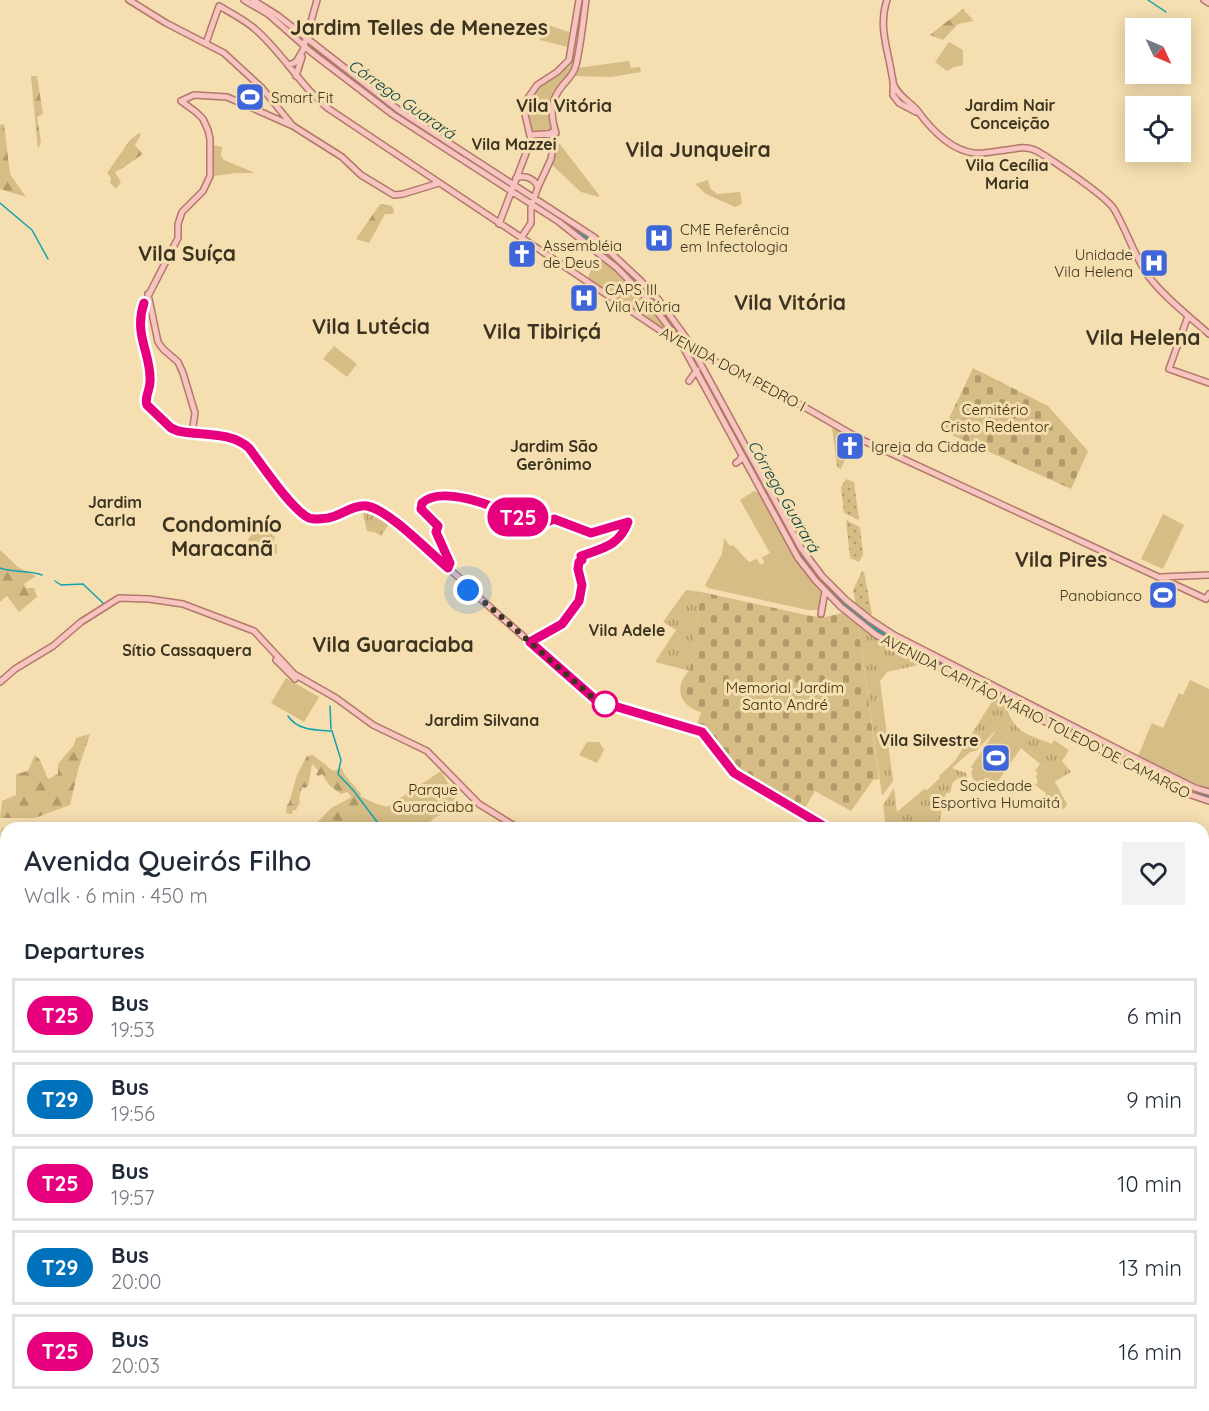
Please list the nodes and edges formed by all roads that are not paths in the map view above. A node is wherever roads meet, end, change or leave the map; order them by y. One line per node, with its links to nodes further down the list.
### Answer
1 (129, 0): 11 (main road)
2 (135, 0): 11 (main road)
3 (244, 0): 14 (main road, AVENIDA CAPITÃO MÁRIO TOLEDO DE CAMARGO)
4 (253, 0): 13 (main road, AVENIDA CAPITÃO MÁRIO TOLEDO DE CAMARGO)
5 (317, 0): 12 (main road)
6 (579, 0): 19 (main road)
7 (586, 0): 20 (main road)
8 (887, 0): 36 (main road)
9 (1204, 0): 10 (main road)
10 (1209, 3)
11 (170, 24): 16 (main road)
12 (309, 29): 13 (main road); 15 (main road)
13 (296, 30): 14 (main road); 15 (main road, AVENIDA CAPITÃO MÁRIO TOLEDO DE CAMARGO)
14 (287, 31): 17 (main road, AVENIDA CAPITÃO MÁRIO TOLEDO DE CAMARGO)
15 (307, 38): 17 (main road); 31 (main road, AVENIDA CAPITÃO MÁRIO TOLEDO DE CAMARGO)
16 (206, 43): 21 (main road, AVENIDA DOM PEDRO I); 23 (main road)
17 (304, 46): 18 (main road, AVENIDA CAPITÃO MÁRIO TOLEDO DE CAMARGO); 21 (main road)
18 (311, 52): 22 (main road); 31 (main road, AVENIDA CAPITÃO MÁRIO TOLEDO DE CAMARGO)
19 (569, 60): 20 (main road); 25 (main road)
20 (577, 62): 24 (main road)
21 (289, 65): 22 (main road, AVENIDA DOM PEDRO I)
22 (296, 76): 29 (main road, AVENIDA DOM PEDRO I)
23 (293, 126): 29 (main road); 35 (main road)
24 (554, 133): 25 (main road); 27 (main road)
25 (531, 135): 28 (main road)
26 (560, 140): 27 (main road)
27 (553, 145): 30 (main road)
28 (516, 178): 30 (main road); 31 (main road)
29 (439, 183): 33 (main road, AVENIDA DOM PEDRO I)
30 (538, 187): 32 (main road)
31 (512, 188): 32 (main road, AVENIDA CAPITÃO MÁRIO TOLEDO DE CAMARGO); 33 (main road)
32 (533, 202): 34 (main road); 37 (main road, AVENIDA CAPITÃO MÁRIO TOLEDO DE CAMARGO); 41 (main road, AVENIDA CAPITÃO MÁRIO TOLEDO DE CAMARGO)
33 (500, 224): 34 (main road, AVENIDA DOM PEDRO I)
34 (521, 238): 38 (main road, AVENIDA DOM PEDRO I)
35 (145, 293): 47 (main road); 47 (main road)
36 (1188, 316): 39 (main road); 46 (main road)
37 (669, 326): 38 (main road); 40 (main road); 41 (main road, AVENIDA CAPITÃO MÁRIO TOLEDO DE CAMARGO)
38 (661, 333): 40 (main road, AVENIDA DOM PEDRO I)
39 (1209, 334)
40 (670, 338): 41 (main road, AVENIDA DOM PEDRO I)
41 (687, 347): 42 (main road, AVENIDA DOM PEDRO I); 43 (main road, AVENIDA CAPITÃO MÁRIO TOLEDO DE CAMARGO); 44 (main road, AVENIDA CAPITÃO MÁRIO TOLEDO DE CAMARGO)
42 (708, 357): 43 (main road); 54 (main road, AVENIDA DOM PEDRO I)
43 (702, 364): 49 (main road, AVENIDA CAPITÃO MÁRIO TOLEDO DE CAMARGO)
44 (697, 370): 45 (main road); 48 (main road, AVENIDA CAPITÃO MÁRIO TOLEDO DE CAMARGO)
45 (689, 381)
46 (1209, 383)
47 (192, 433): 65 (main road)
48 (742, 455): 50 (main road); 56 (main road, AVENIDA CAPITÃO MÁRIO TOLEDO DE CAMARGO)
49 (754, 460): 51 (main road); 61 (main road, AVENIDA CAPITÃO MÁRIO TOLEDO DE CAMARGO)
50 (738, 464)
51 (771, 476)
52 (1209, 575): 53 (main road, AVENIDA DOM PEDRO I)
53 (1180, 576): 54 (main road, AVENIDA DOM PEDRO I); 55 (main road)
54 (1159, 577): 55 (main road)
55 (1178, 586): 57 (main road)
56 (825, 591): 58 (main road); 62 (main road, AVENIDA CAPITÃO MÁRIO TOLEDO DE CAMARGO)
57 (1208, 597)
58 (821, 614)
59 (290, 673): 60 (main road); 63 (main road); 64 (main road)
60 (0, 682)
61 (1209, 792)
62 (1209, 801)
63 (502, 822)
64 (508, 822)
65 (817, 822)

